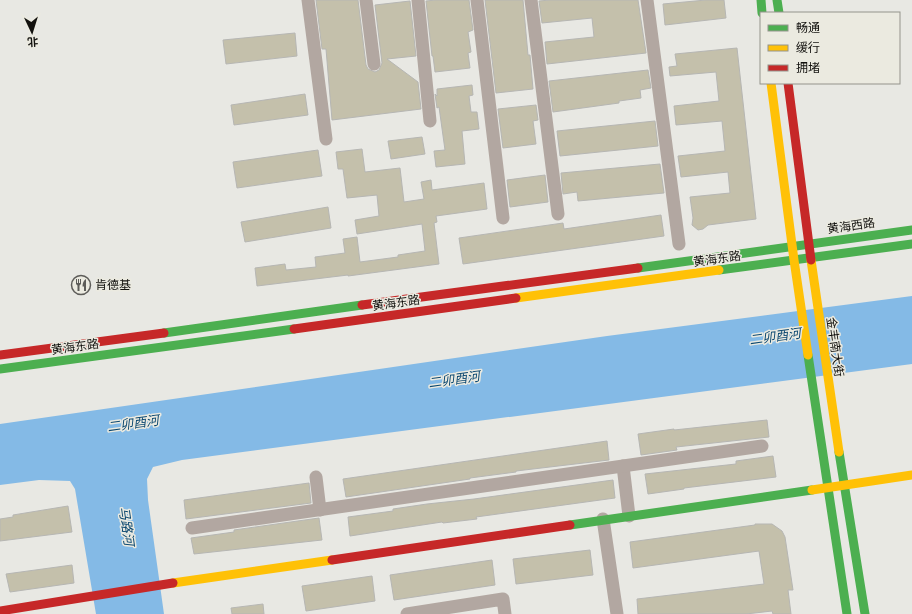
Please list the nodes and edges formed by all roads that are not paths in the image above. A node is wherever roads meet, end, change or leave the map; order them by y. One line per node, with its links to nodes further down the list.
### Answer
1 (308, 0): 15 (street)
2 (366, 0): 11 (street)
3 (418, 0): 14 (street)
4 (476, 0): 17 (street)
5 (530, 0): 16 (street)
6 (647, 0): 19 (street)
7 (761, 0): 9 (main road)
8 (777, 0): 10 (main road)
9 (762, 12)
10 (779, 12)
11 (374, 64)
12 (771, 84): 22 (main road)
13 (788, 84): 20 (main road, 金丰南大街)
14 (430, 120)
15 (326, 139)
16 (558, 214)
17 (503, 218)
18 (912, 230): 20 (main road, 黄海西路)
19 (679, 244)
20 (808, 244): 22 (main road, 黄海西路); 23 (main road, 金丰南大街)
21 (912, 244): 23 (main road)
22 (793, 246): 24 (main road); 25 (main road, 黄海东路)
23 (810, 258): 24 (main road); 31 (main road, 金丰南大街)
24 (794, 260): 26 (main road, 黄海东路); 32 (main road)
25 (0, 355)
26 (0, 369)
27 (762, 446): 28 (street)
28 (623, 466): 33 (street); 34 (street)
29 (912, 475): 31 (main road)
30 (316, 477): 33 (street)
31 (843, 484): 32 (main road); 42 (main road, 金丰南大街)
32 (829, 486): 34 (main road); 41 (main road)
33 (320, 510): 36 (street)
34 (629, 516): 35 (main road)
35 (603, 520): 37 (main road); 40 (street)
36 (192, 528)
37 (0, 611)
38 (407, 614): 39 (street)
39 (505, 614)
40 (617, 614)
41 (847, 614)
42 (865, 614)

